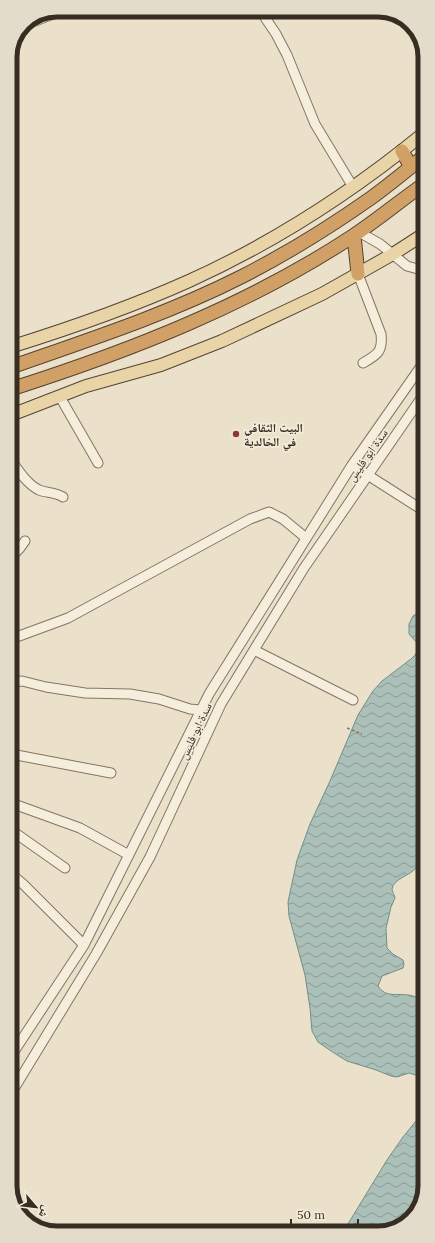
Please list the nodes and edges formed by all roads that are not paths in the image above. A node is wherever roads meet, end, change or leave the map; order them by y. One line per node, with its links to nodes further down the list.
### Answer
1 (265, 17): 6 (street)
2 (418, 139): 3 (main road)
3 (402, 151): 5 (highway); 6 (main road)
4 (418, 162): 5 (highway)
5 (411, 167): 13 (highway)
6 (353, 187): 15 (main road)
7 (418, 188): 8 (highway)
8 (356, 234): 10 (street); 12 (highway); 14 (highway)
9 (418, 238): 10 (main road)
10 (393, 254): 11 (street); 12 (main road)
11 (418, 269)
12 (358, 274): 16 (street); 20 (main road)
13 (148, 318): 14 (highway); 17 (highway)
14 (154, 337): 19 (highway)
15 (17, 345)
16 (363, 363)
17 (17, 365)
18 (418, 371): 24 (street, سدة ابو فليس)
19 (17, 387)
20 (60, 397): 22 (main road); 23 (street)
21 (418, 403): 26 (street, سدة ابو فليس)
22 (17, 413)
23 (98, 463)
24 (352, 465): 26 (street); 29 (street, سدة ابو فليس)
25 (17, 468): 27 (street)
26 (368, 476): 28 (street); 33 (street, سدة ابو فليس)
27 (63, 496)
28 (418, 507)
29 (306, 538): 32 (street); 36 (street, سدة ابو فليس)
30 (25, 541): 31 (street)
31 (17, 551)
32 (17, 637)
33 (254, 650): 35 (street); 46 (street, سدة ابو فليس)
34 (17, 681): 36 (street)
35 (353, 700)
36 (201, 710): 41 (street, سدة ابو فليس)
37 (17, 755): 38 (street)
38 (111, 773)
39 (17, 805): 41 (street)
40 (17, 834): 42 (street)
41 (129, 855): 44 (street, سدة ابو فليس)
42 (65, 868)
43 (17, 879): 44 (street)
44 (84, 945): 45 (street, سدة ابو فليس)
45 (17, 1048)
46 (17, 1084)

